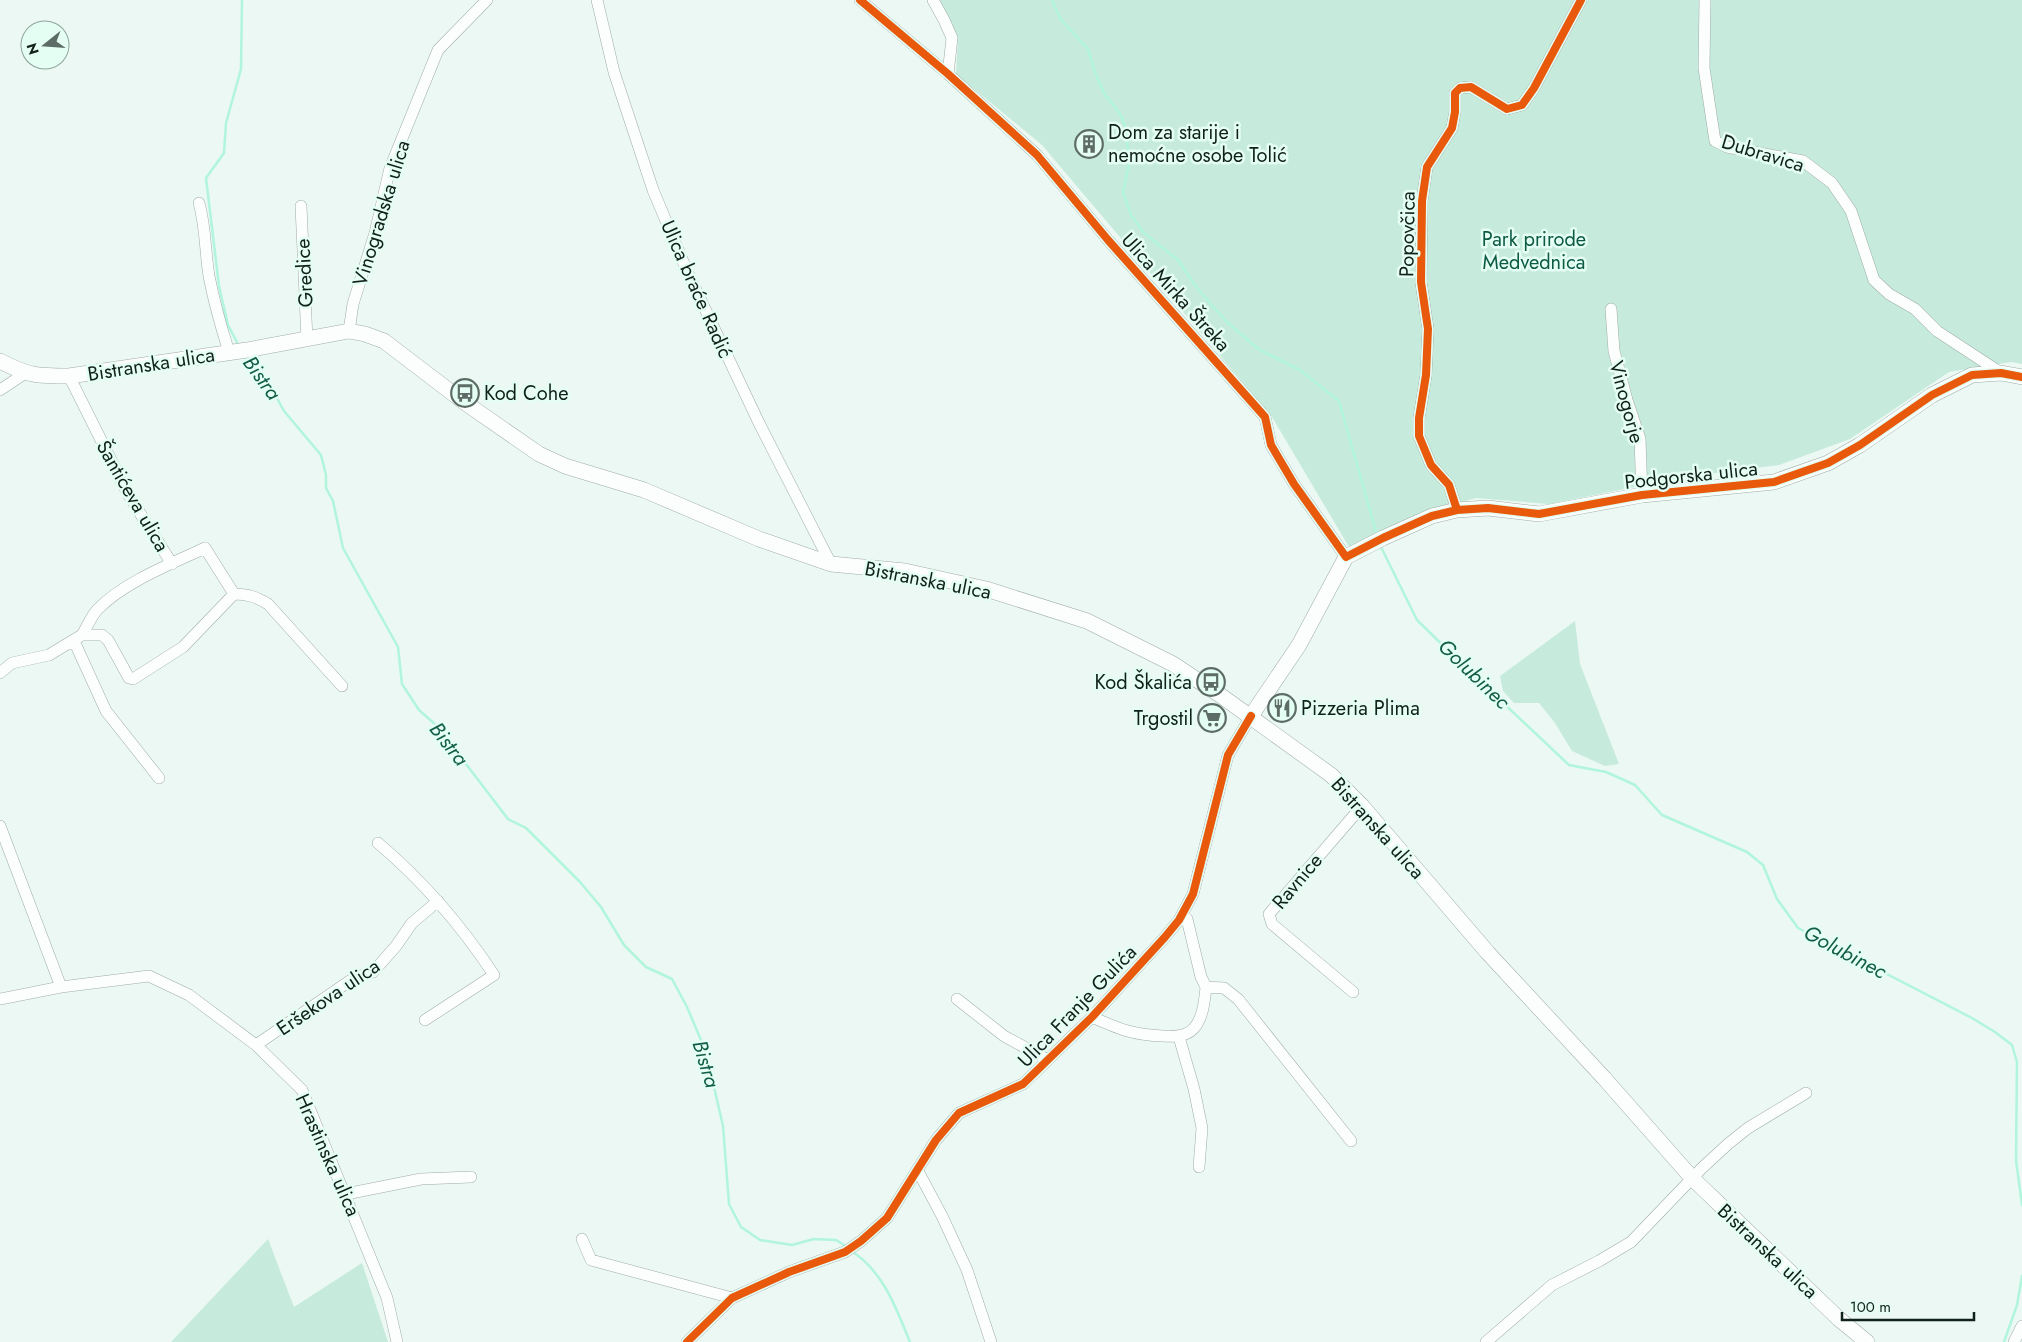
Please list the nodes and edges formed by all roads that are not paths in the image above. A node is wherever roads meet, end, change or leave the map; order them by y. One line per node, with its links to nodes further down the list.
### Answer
1 (487, 0): 11 (street, Vinogradska ulica)
2 (597, 0): 24 (street, Ulica braće Radić)
3 (860, 0): 7 (street, Ulica Mirka Štreka)
4 (933, 0): 7 (street)
5 (1581, 0): 21 (street, Popovčica)
6 (1705, 0): 15 (street, Dubravica)
7 (948, 74): 22 (street, Ulica Mirka Štreka)
8 (200, 203): 13 (street)
9 (301, 206): 12 (street, Gredice)
10 (1611, 309): 20 (street, Vinogorje)
11 (349, 331): 12 (main road, Bistranska ulica); 24 (main road, Bistranska ulica)
12 (307, 340): 13 (main road, Bistranska ulica)
13 (237, 351): 17 (main road, Bistranska ulica)
14 (0, 361): 16 (main road, Bistranska ulica)
15 (2001, 373): 18 (main road, Podgorska ulica); 20 (main road, Podgorska ulica)
16 (24, 374): 17 (main road, Bistranska ulica); 19 (street)
17 (69, 376): 23 (street, Šantićeva ulica)
18 (2022, 377)
19 (0, 390)
20 (1642, 495): 21 (main road, Podgorska ulica)
21 (1457, 510): 22 (main road, Podgorska ulica)
22 (1346, 557): 29 (main road)
23 (172, 564): 25 (street); 26 (street, Šantićeva ulica)
24 (831, 564): 29 (main road, Bistranska ulica)
25 (234, 594): 26 (street); 28 (street)
26 (78, 638): 27 (street); 30 (street)
27 (0, 673)
28 (342, 686)
29 (1251, 716): 31 (main road, Bistranska ulica); 35 (street, Ulica Franje Gulića)
30 (159, 778)
31 (1362, 806): 38 (street, Ravnice); 51 (main road, Bistranska ulica)
32 (0, 826): 36 (street)
33 (378, 843): 34 (street)
34 (438, 901): 42 (street); 44 (street, Eršekova ulica)
35 (1179, 920): 37 (street); 41 (street, Ulica Franje Gulića)
36 (61, 986): 39 (street, Hrastinska ulica); 44 (street, Hrastinska ulica)
37 (1206, 987): 43 (street); 47 (street)
38 (1353, 992)
39 (0, 999)
40 (957, 999): 45 (street)
41 (1092, 1017): 43 (street); 45 (street, Ulica Franje Gulića)
42 (425, 1020)
43 (1179, 1038): 48 (street)
44 (256, 1046): 52 (street, Hrastinska ulica)
45 (1048, 1060): 49 (street, Ulica Franje Gulića)
46 (1806, 1093): 51 (street)
47 (1351, 1141)
48 (1199, 1167)
49 (918, 1171): 54 (street, Ulica Franje Gulića); 58 (street)
50 (471, 1177): 52 (street)
51 (1692, 1178): 59 (street); 60 (main road, Bistranska ulica)
52 (346, 1194): 56 (street, Hrastinska ulica)
53 (582, 1239): 54 (street)
54 (732, 1298): 57 (street, Ulica Franje Gulića)
55 (2022, 1326): 61 (street)
56 (397, 1342)
57 (687, 1342)
58 (991, 1342)
59 (1486, 1342)
60 (1867, 1342)
61 (2014, 1342)

